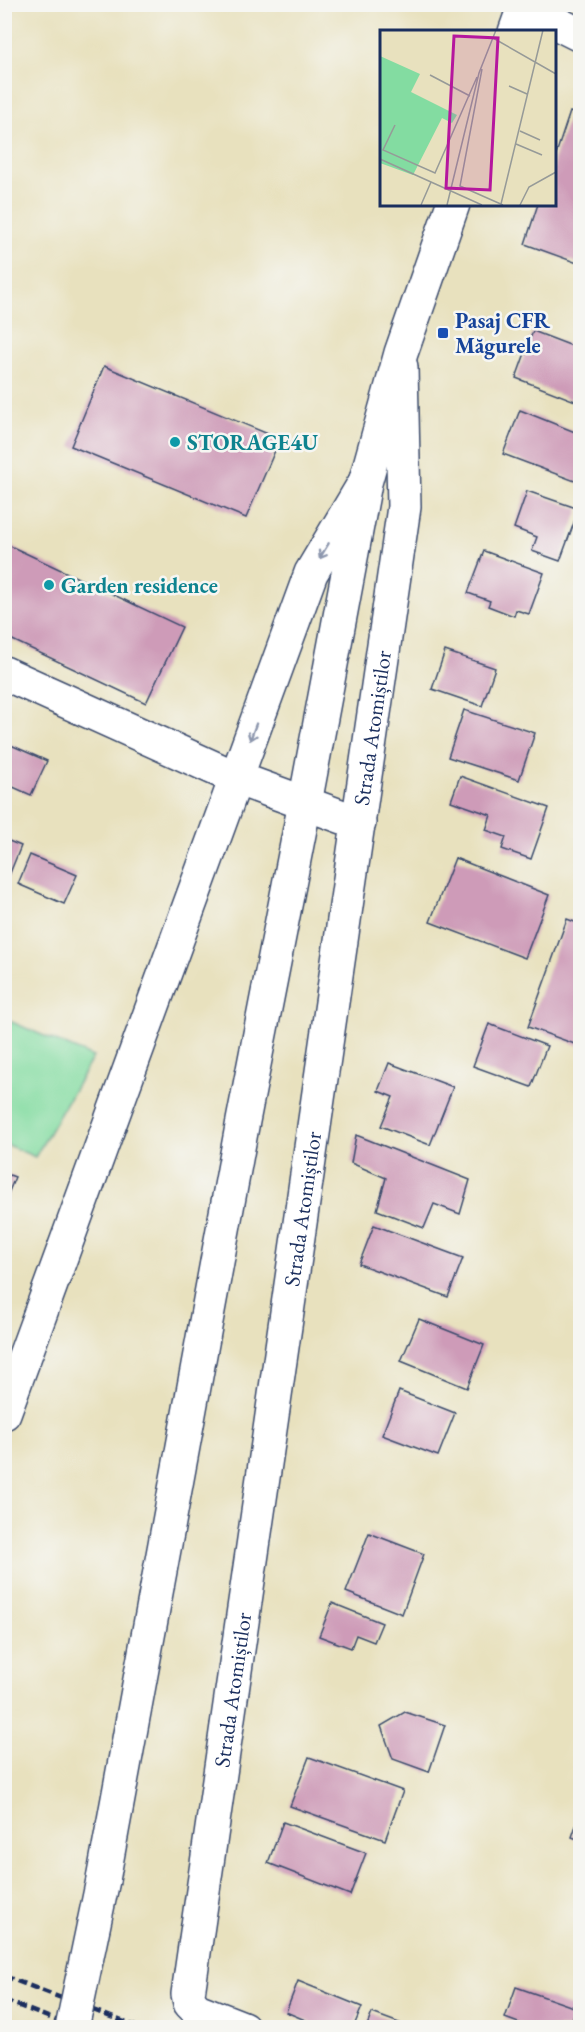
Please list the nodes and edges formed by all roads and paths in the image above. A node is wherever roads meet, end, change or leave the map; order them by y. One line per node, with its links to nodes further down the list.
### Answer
1 (521, 14): 2 (street)
2 (580, 35)
3 (452, 206): 4 (street, Strada Atomiștilor)
4 (401, 353): 5 (street, Strada Atomiștilor); 9 (street, Strada Atomiștilor)
5 (365, 483): 7 (street, Strada Atomiștilor, one-way to 7); 8 (street, Strada Atomiștilor)
6 (4, 673): 7 (street)
7 (236, 778): 8 (street); 10 (street, Strada Atomiștilor)
8 (305, 803): 9 (street); 11 (street, Strada Atomiștilor, bridge)
9 (359, 823): 12 (street, Strada Atomiștilor)
10 (4, 1413)
11 (72, 2028)
12 (243, 2028)

